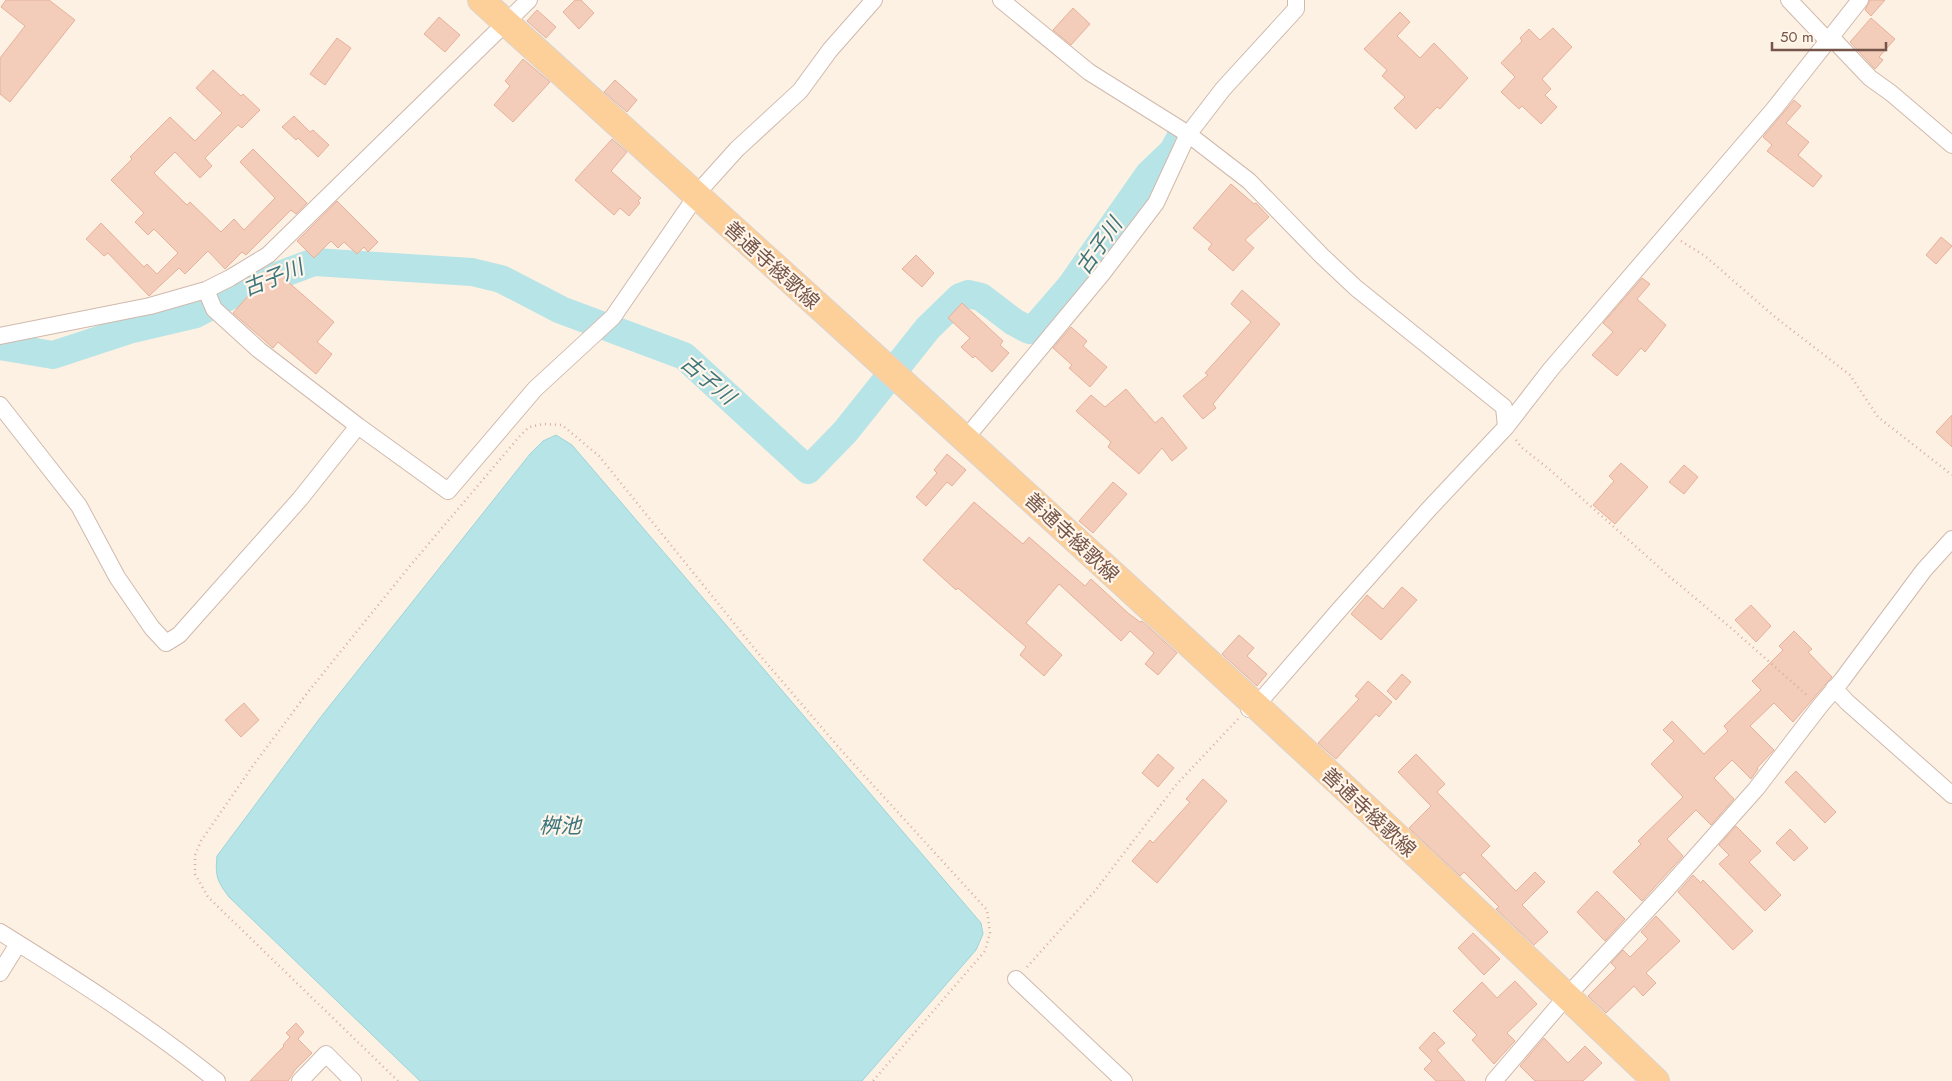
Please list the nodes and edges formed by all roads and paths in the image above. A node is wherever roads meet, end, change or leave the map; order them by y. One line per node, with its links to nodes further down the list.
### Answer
1 (481, 0): 8 (main road, 善通寺綾歌線)
2 (528, 0): 8 (street)
3 (874, 0): 12 (street)
4 (1001, 0): 10 (street)
5 (1296, 0): 10 (street)
6 (1789, 0): 9 (street)
7 (1860, 0): 9 (street)
8 (505, 22): 12 (main road, 善通寺綾歌線); 14 (street)
9 (1830, 39): 11 (street); 13 (street)
10 (1188, 134): 18 (street); 19 (street)
11 (1952, 145)
12 (696, 196): 17 (street); 19 (main road, 善通寺綾歌線)
13 (1669, 234): 18 (street); 20 (path)
14 (206, 290): 15 (street); 17 (street)
15 (0, 336)
16 (0, 405): 17 (street)
17 (358, 426)
18 (1506, 427): 23 (path); 24 (street)
19 (965, 439): 24 (main road, 善通寺綾歌線)
20 (1952, 475)
21 (1952, 539): 22 (street)
22 (1834, 688): 23 (street); 25 (street)
23 (1820, 706): 30 (street)
24 (1251, 708): 29 (path); 30 (main road, 善通寺綾歌線)
25 (1952, 795)
26 (0, 932): 27 (street)
27 (18, 944): 28 (street); 31 (street)
28 (0, 973)
29 (1016, 979): 36 (street)
30 (1567, 996): 37 (street); 38 (main road, 善通寺綾歌線)
31 (217, 1081)
32 (300, 1081): 33 (street)
33 (353, 1081)
34 (398, 1081): 35 (path)
35 (873, 1081)
36 (1124, 1081)
37 (1494, 1081)
38 (1656, 1081)

